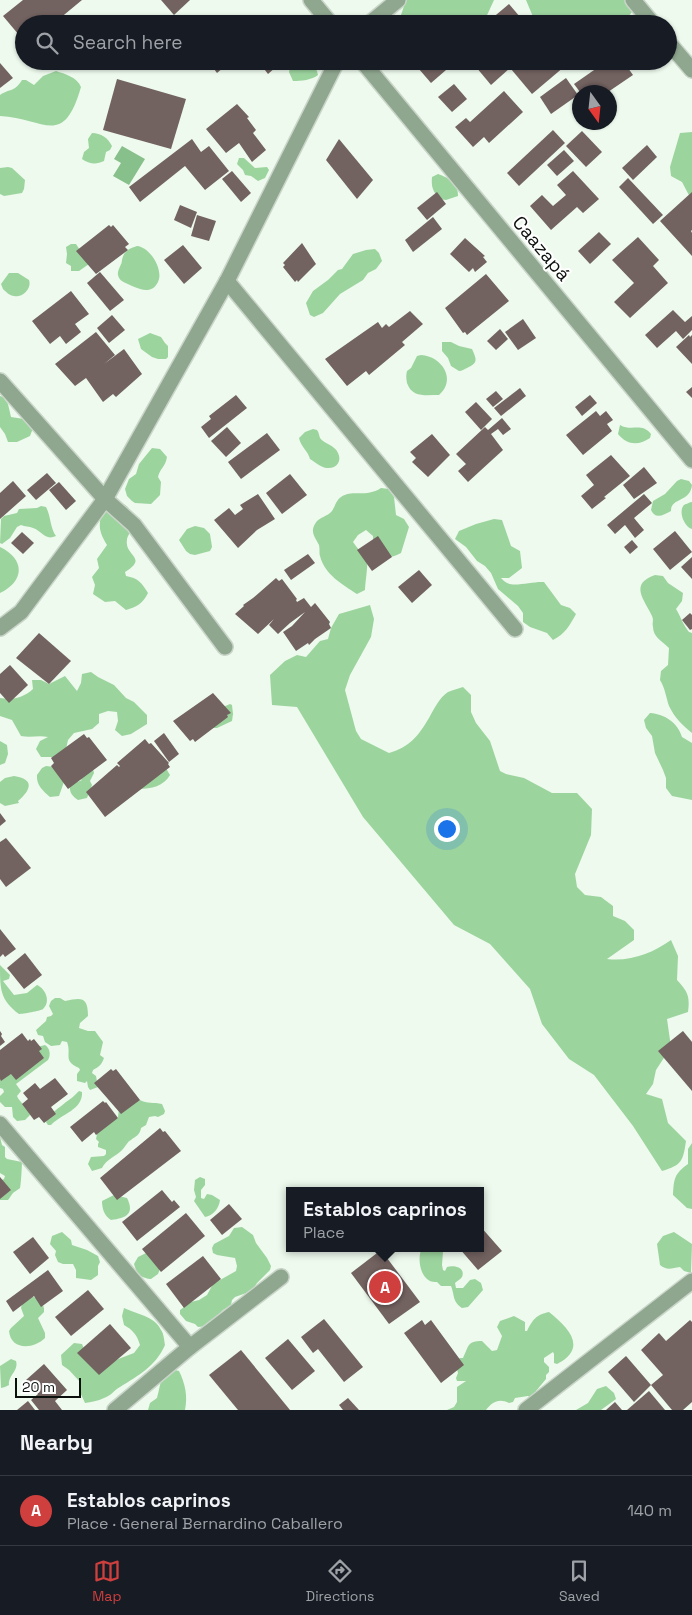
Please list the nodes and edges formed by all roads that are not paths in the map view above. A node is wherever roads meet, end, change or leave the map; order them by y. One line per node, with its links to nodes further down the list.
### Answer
1 (311, 0): 4 (street)
2 (398, 0): 5 (street)
3 (633, 0): 6 (street)
4 (324, 15)
5 (380, 15)
6 (646, 15)
7 (677, 52): 10 (street)
8 (332, 70): 11 (street)
9 (369, 70): 13 (street, Caazapá)
10 (692, 70)
11 (227, 281): 14 (street); 16 (street)
12 (0, 381): 14 (street)
13 (692, 460)
14 (105, 499): 15 (street); 17 (street)
15 (0, 628)
16 (514, 629)
17 (225, 647)
18 (0, 1124): 21 (street)
19 (281, 1277): 21 (street)
20 (692, 1281): 23 (street)
21 (190, 1347): 22 (street)
22 (115, 1410)
23 (526, 1410)

